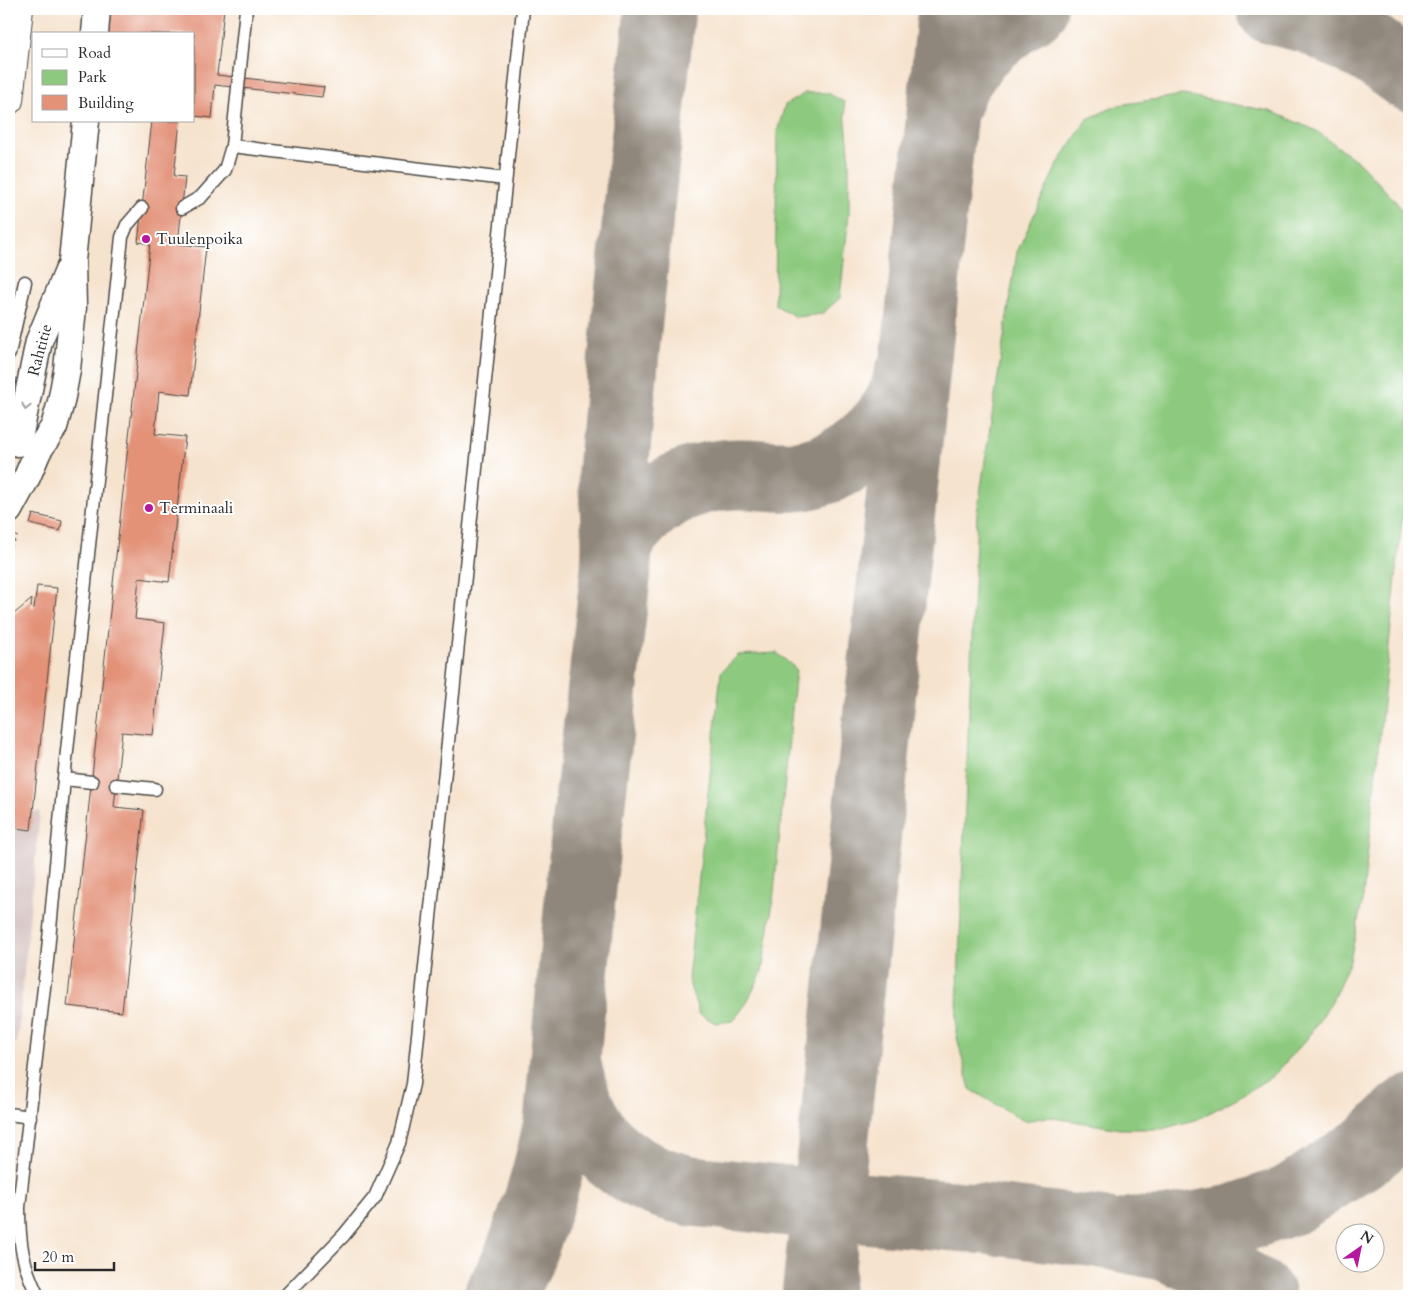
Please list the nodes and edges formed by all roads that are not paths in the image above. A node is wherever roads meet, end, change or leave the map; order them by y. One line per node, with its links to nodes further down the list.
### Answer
1 (19, 9): 6 (main road)
2 (97, 9): 5 (street)
3 (246, 9): 8 (lane)
4 (523, 9): 9 (lane)
5 (94, 32)
6 (9, 100)
7 (86, 122): 12 (street, Rahtitie)
8 (232, 146): 9 (lane); 11 (lane)
9 (505, 179): 24 (lane)
10 (142, 208): 17 (lane)
11 (182, 208)
12 (72, 261): 15 (street, Rahtitie, one-way to 15); 15 (street, Rahtitie)
13 (25, 282): 14 (lane)
14 (9, 354)
15 (22, 444): 16 (street, Rahtitie)
16 (9, 510)
17 (64, 779): 18 (lane); 22 (lane)
18 (92, 782)
19 (116, 785): 20 (lane)
20 (155, 789)
21 (9, 1114): 22 (lane)
22 (30, 1117): 23 (lane)
23 (38, 1296)
24 (284, 1296)

